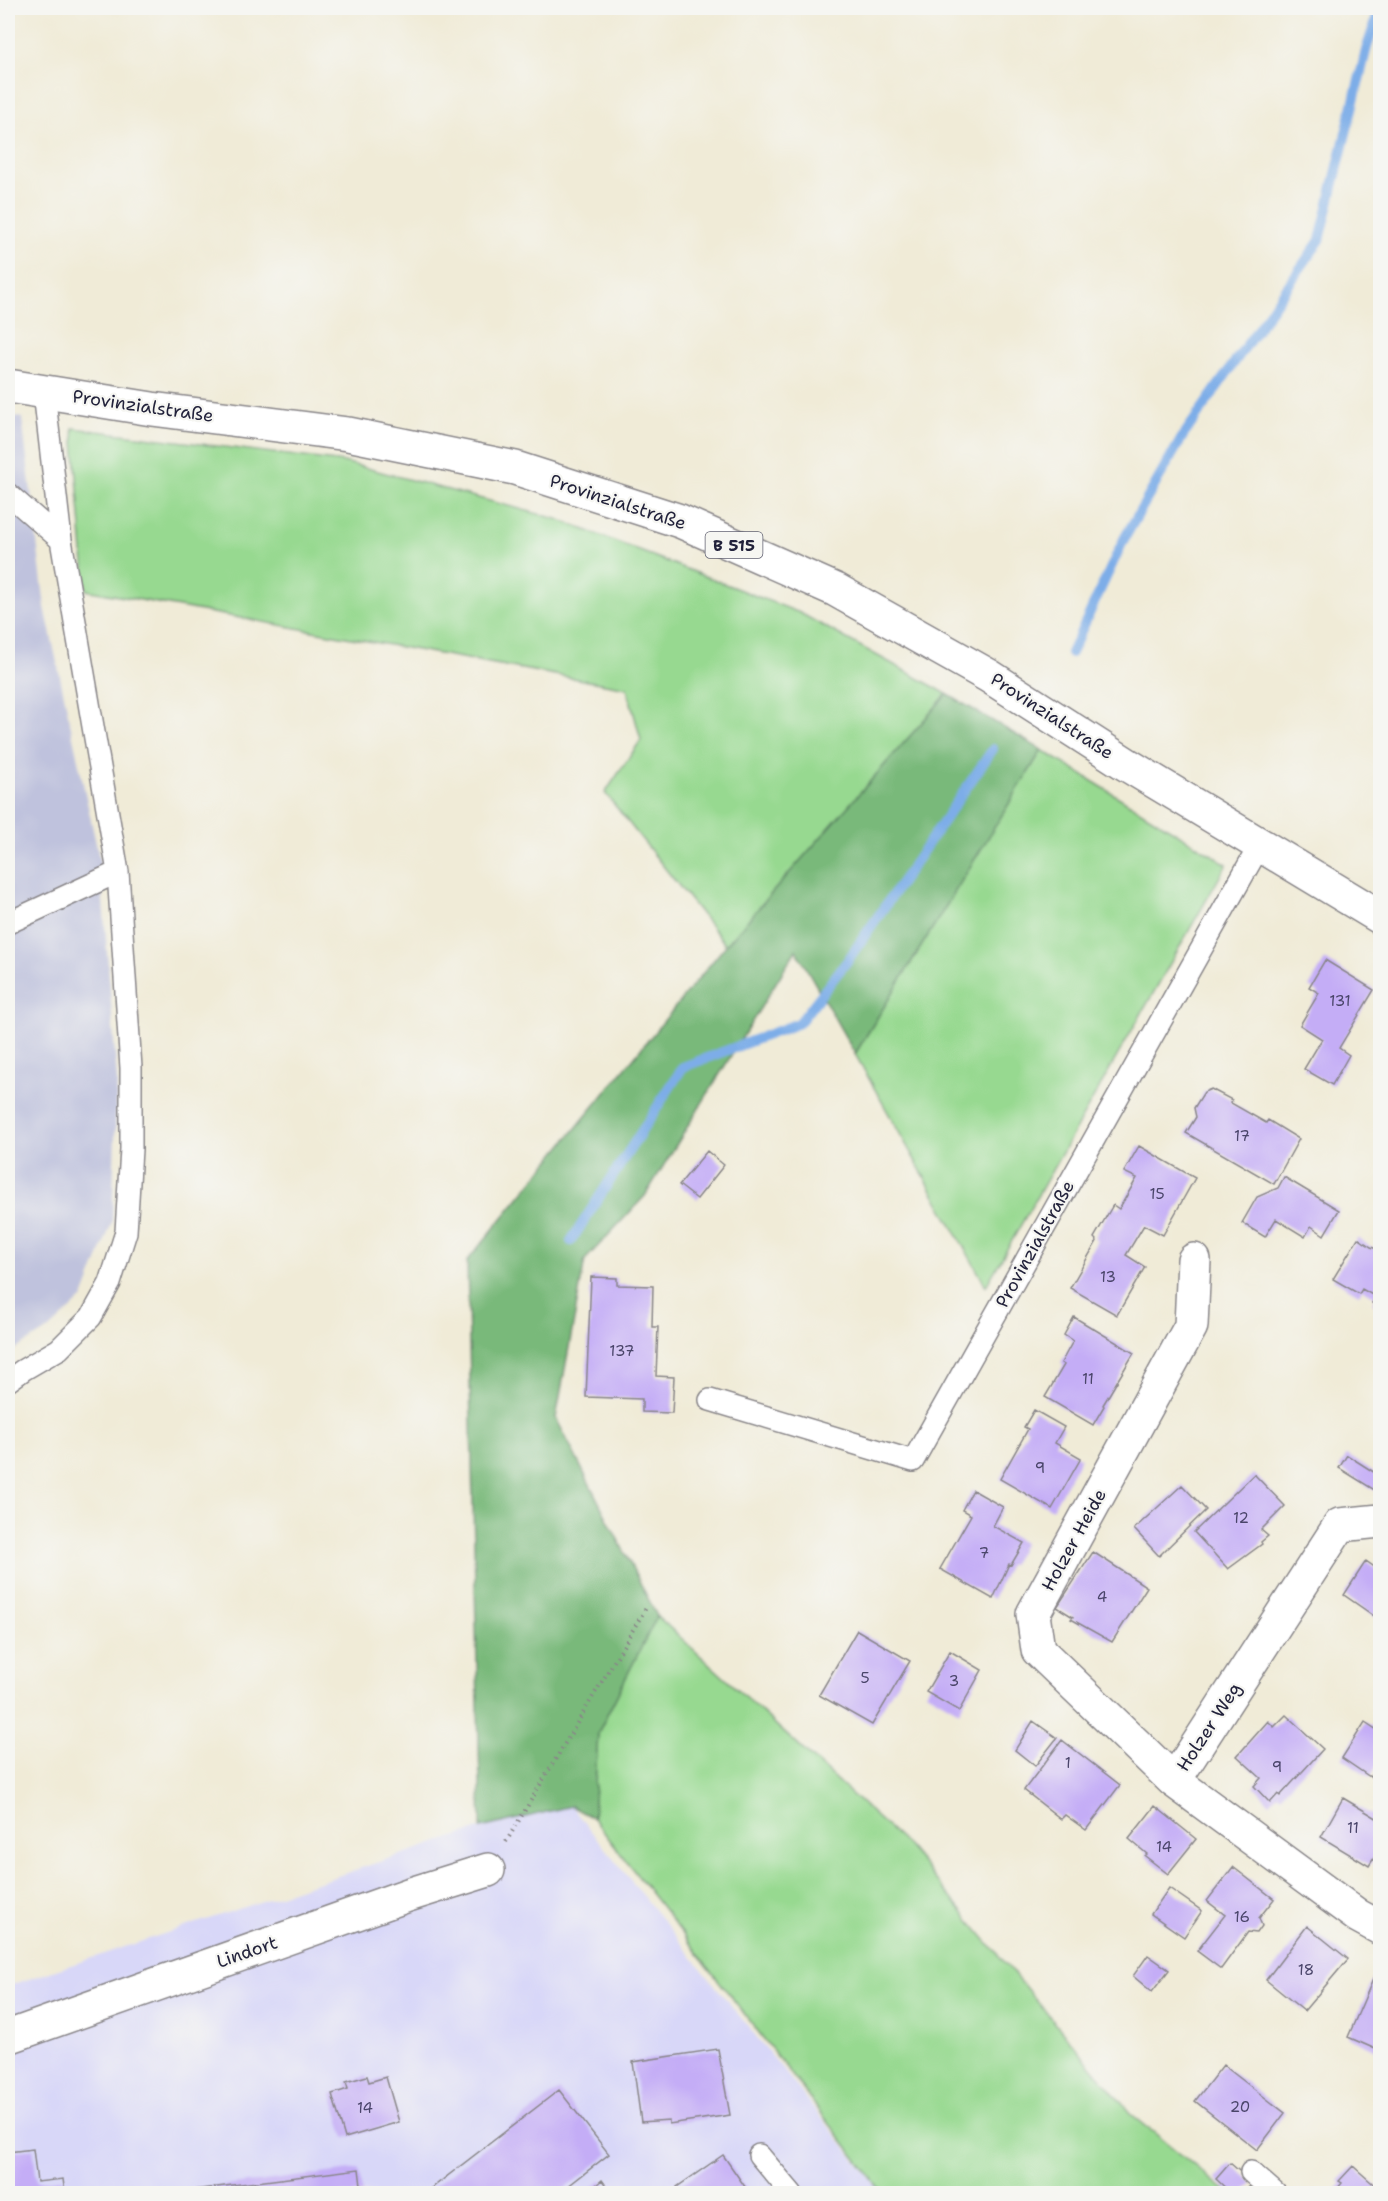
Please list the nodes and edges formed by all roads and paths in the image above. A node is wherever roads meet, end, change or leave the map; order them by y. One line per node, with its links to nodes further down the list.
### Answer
1 (8, 386): 2 (street, Provinzialstraße / B 515)
2 (44, 392): 4 (lane); 5 (street, Provinzialstraße / B 515)
3 (8, 494): 4 (lane)
4 (61, 540): 6 (lane)
5 (1261, 843): 7 (street, Provinzialstraße / B 515); 11 (lane, Provinzialstraße)
6 (118, 872): 8 (lane); 10 (lane)
7 (1380, 917)
8 (8, 923)
9 (1194, 1260): 14 (street, Holzer Heide)
10 (8, 1381)
11 (710, 1401)
12 (1380, 1521): 14 (street, Holzer Weg)
13 (646, 1608): 15 (path)
14 (1174, 1781): 16 (street, Holzer Weg)
15 (488, 1870): 17 (street, Lindort)
16 (1380, 1928)
17 (8, 2037)
18 (759, 2155): 20 (lane)
19 (1251, 2172): 21 (lane)
20 (792, 2193)
21 (1276, 2193)

